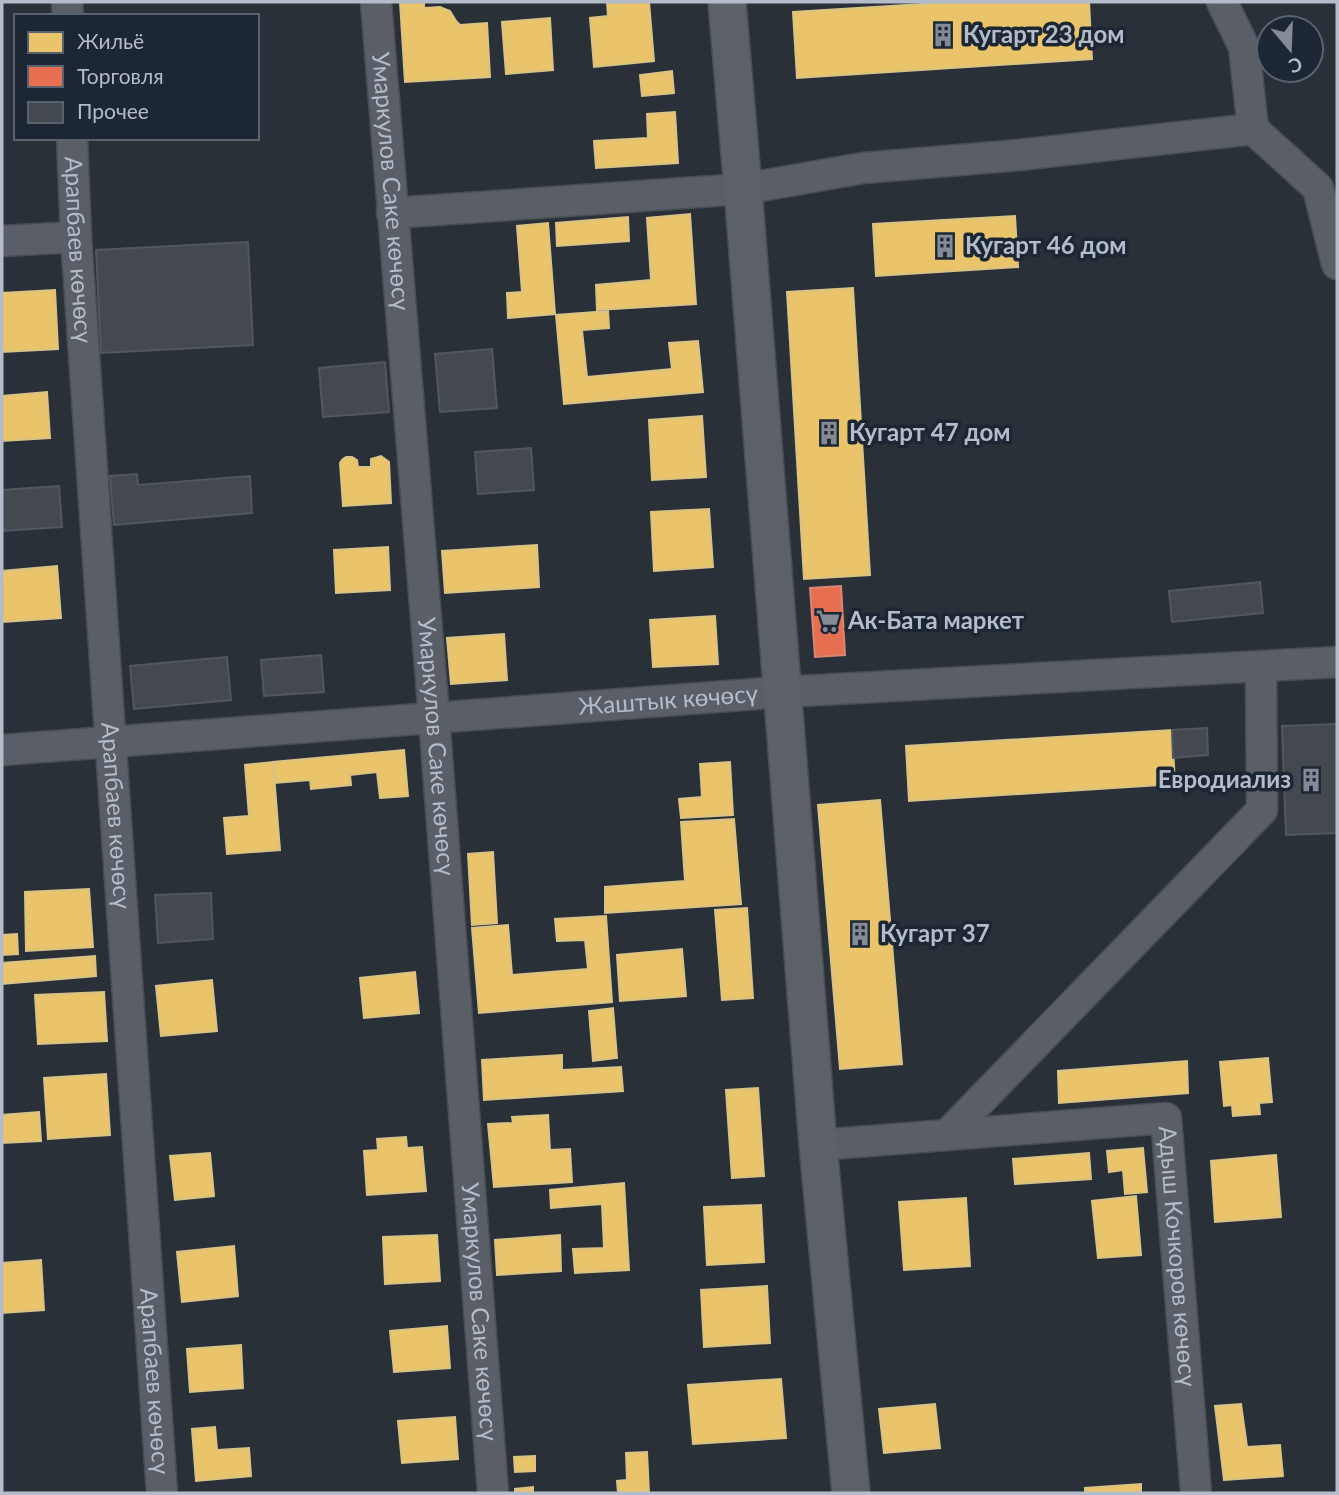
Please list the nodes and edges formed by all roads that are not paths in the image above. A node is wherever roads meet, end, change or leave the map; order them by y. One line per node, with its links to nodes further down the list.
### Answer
1 (376, 2): 7 (street, Умаркулов Саке көчөсү)
2 (727, 2): 6 (main road)
3 (1223, 2): 4 (street)
4 (1253, 129): 6 (street); 10 (street)
5 (72, 140): 8 (street, Арапбаев көчөсү)
6 (743, 189): 7 (street); 13 (main road)
7 (392, 213): 14 (street, Умаркулов Саке көчөсү)
8 (76, 237): 9 (street); 15 (street, Арапбаев көчөсү)
9 (2, 242)
10 (1337, 264)
11 (1337, 662): 12 (street, Жаштык көчөсү)
12 (1261, 666): 13 (street, Жаштык көчөсү); 17 (street)
13 (782, 692): 14 (street, Жаштык көчөсү); 18 (main road)
14 (434, 717): 15 (street, Жаштык көчөсү); 20 (street, Умаркулов Саке көчөсү)
15 (110, 743): 16 (street, Жаштык көчөсү); 19 (street, Арапбаев көчөсү)
16 (2, 750)
17 (947, 1135): 18 (street, Адыш Кочкоров көчөсү); 22 (street, Адыш Кочкоров көчөсү)
18 (818, 1145): 21 (main road)
19 (162, 1493)
20 (493, 1493)
21 (850, 1493)
22 (1196, 1493)

